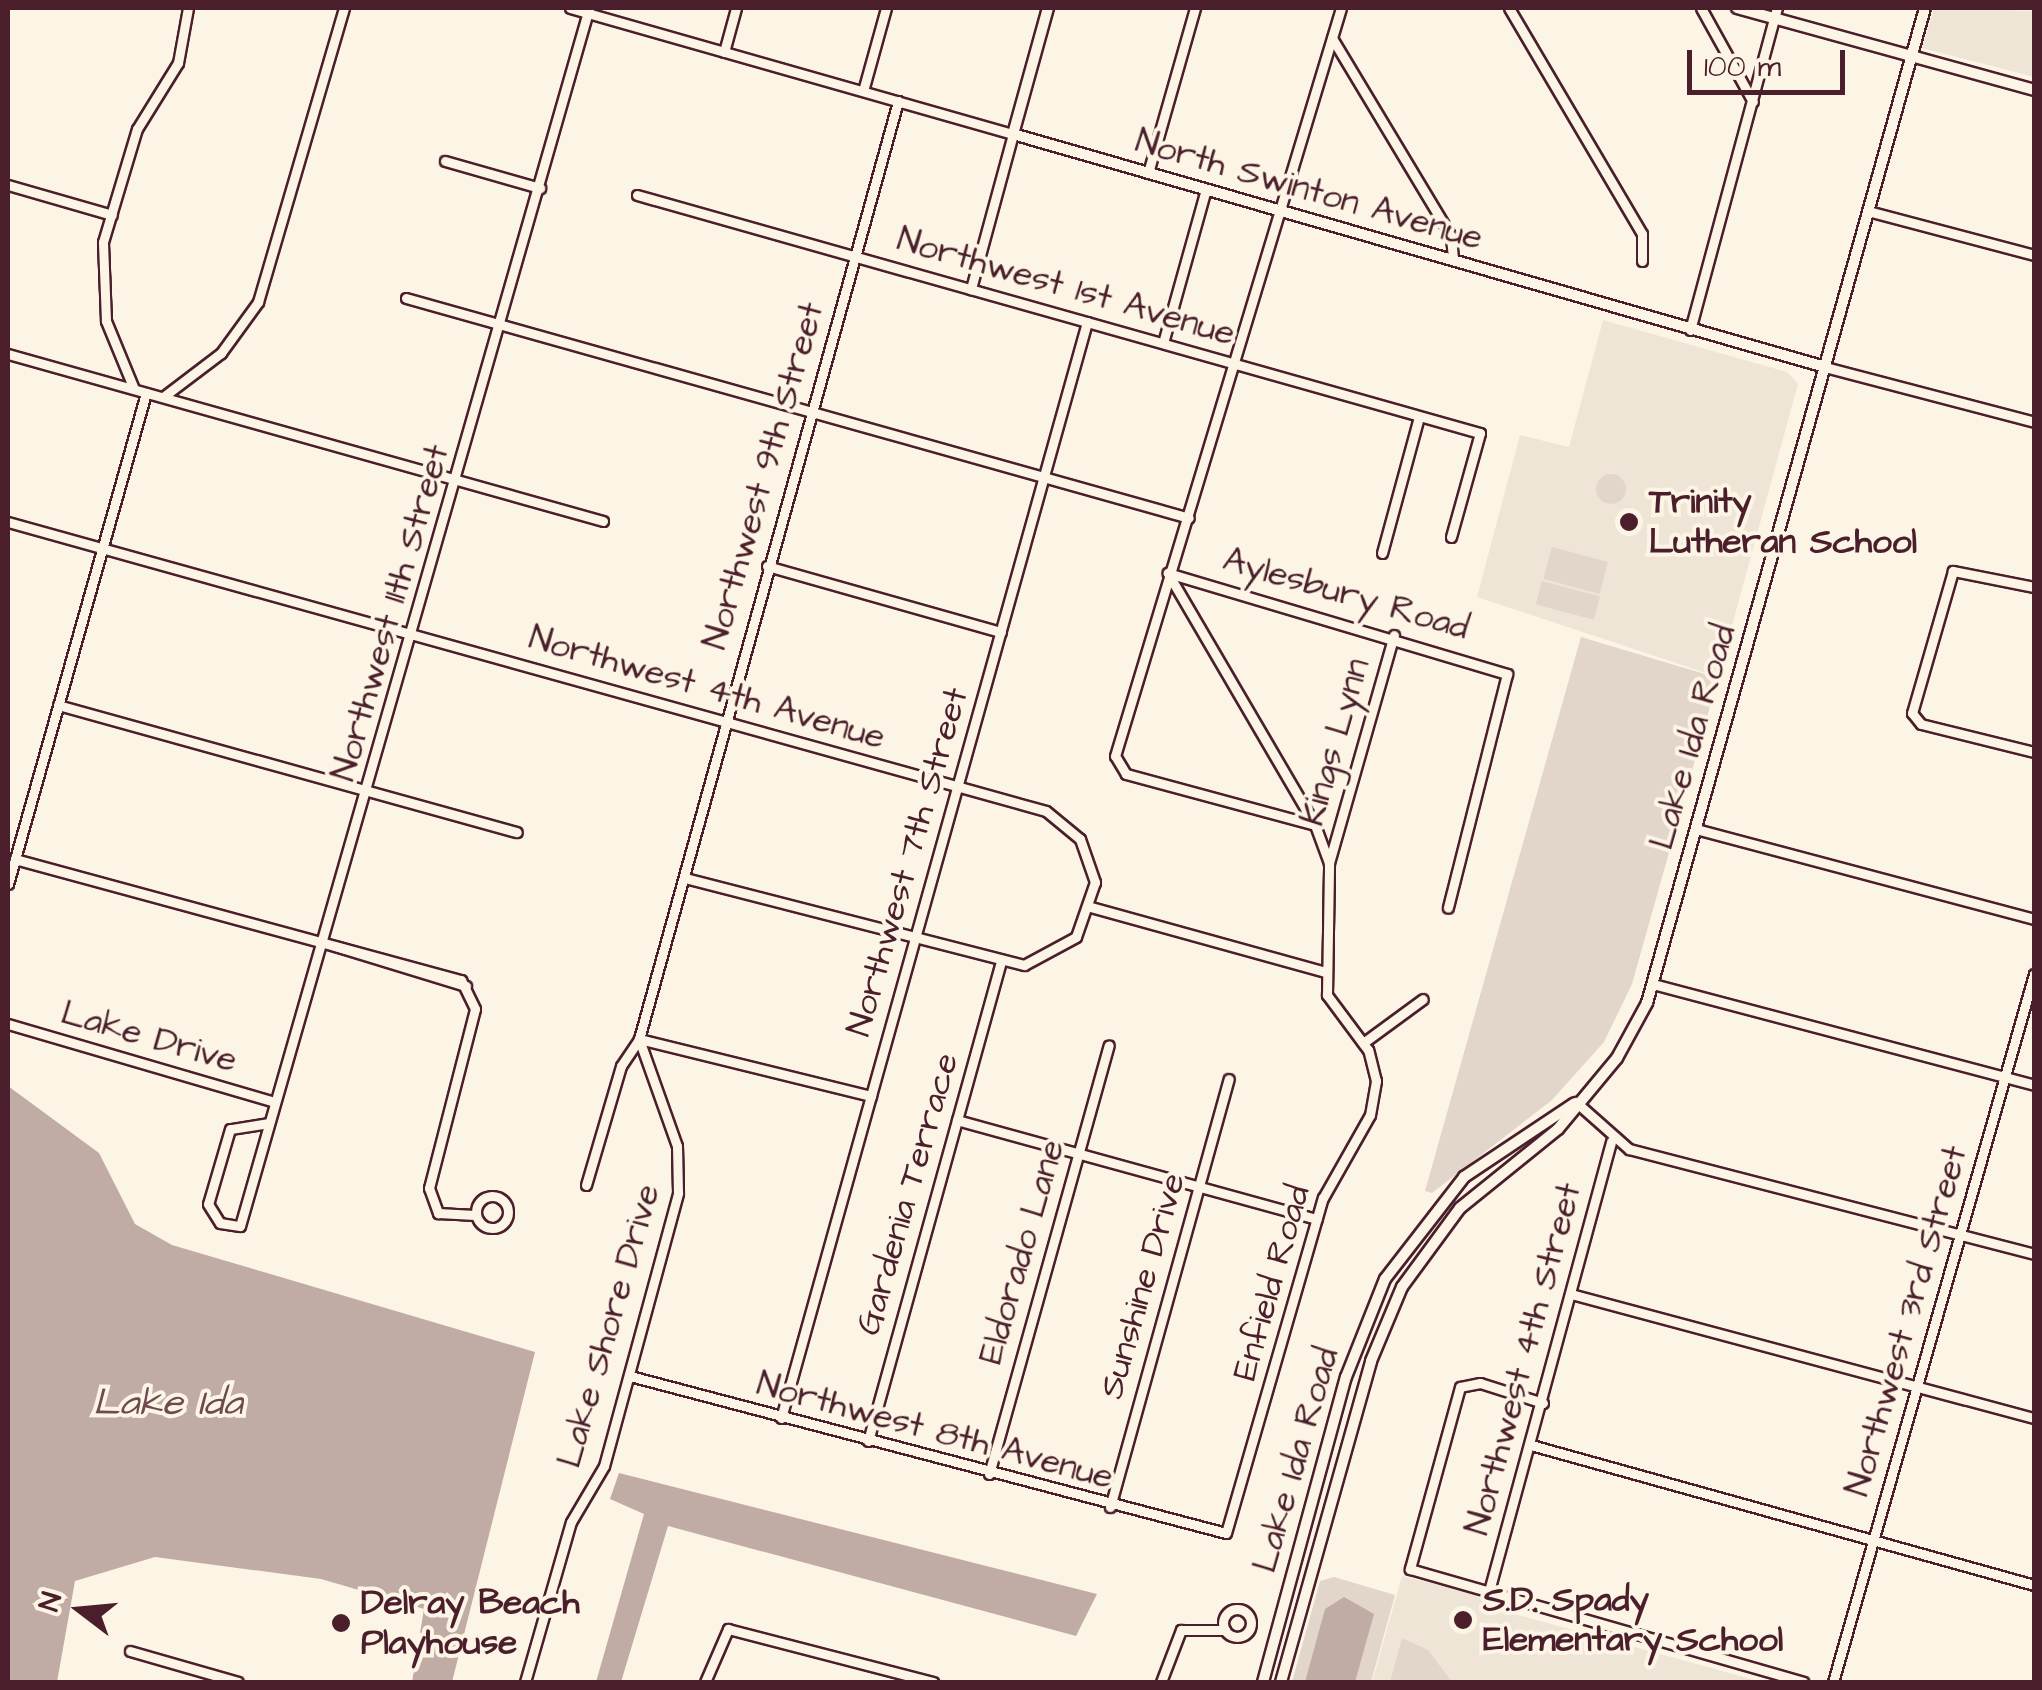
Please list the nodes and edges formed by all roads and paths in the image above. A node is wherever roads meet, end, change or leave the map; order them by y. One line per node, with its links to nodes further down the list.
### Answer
1 (188, 8): 31 (street)
2 (344, 8): 47 (street)
3 (570, 8): 13 (street, North Swinton Avenue)
4 (736, 8): 16 (street)
5 (886, 8): 19 (street)
6 (1048, 8): 22 (street)
7 (1195, 8): 24 (street)
8 (1341, 8): 15 (street)
9 (1509, 8): 35 (street)
10 (1701, 8): 21 (street)
11 (1737, 8): 14 (street)
12 (1925, 8): 17 (street, Lake Ida Road)
13 (588, 10): 16 (street, North Swinton Avenue); 26 (street, Northwest 11th Street)
14 (1777, 13): 17 (street); 21 (street)
15 (1332, 38): 29 (street); 34 (street)
16 (724, 52): 19 (street, North Swinton Avenue)
17 (1911, 58): 18 (street); 30 (street, Lake Ida Road)
18 (2034, 90)
19 (862, 91): 20 (street, North Swinton Avenue)
20 (898, 101): 22 (street, North Swinton Avenue); 33 (street, Northwest 9th Street)
21 (1753, 102): 40 (street)
22 (1013, 134): 24 (street, North Swinton Avenue); 36 (street)
23 (445, 161): 26 (street)
24 (1148, 172): 27 (street, North Swinton Avenue)
25 (8, 185): 31 (street)
26 (540, 188): 39 (street, Northwest 11th Street)
27 (1206, 189): 29 (street, North Swinton Avenue); 41 (street)
28 (637, 195): 33 (street, Northwest 1st Avenue)
29 (1281, 210): 34 (street, North Swinton Avenue); 43 (street)
30 (1868, 211): 32 (street); 44 (street, Lake Ida Road)
31 (112, 215): 45 (street)
32 (2034, 255)
33 (854, 256): 36 (street, Northwest 1st Avenue); 48 (street, Northwest 9th Street)
34 (1453, 259): 40 (street, North Swinton Avenue)
35 (1642, 262)
36 (972, 289): 38 (street, Northwest 1st Avenue)
37 (406, 298): 39 (street)
38 (1087, 322): 41 (street, Northwest 1st Avenue); 51 (street, Northwest 7th Street)
39 (501, 324): 48 (street); 52 (street, Northwest 11th Street)
40 (1690, 330): 44 (street, North Swinton Avenue)
41 (1162, 343): 43 (street, Northwest 1st Avenue)
42 (8, 354): 45 (street)
43 (1234, 364): 49 (street, Northwest 1st Avenue); 53 (street)
44 (1825, 367): 50 (street, North Swinton Avenue); 71 (street, Lake Ida Road)
45 (134, 389): 46 (street)
46 (146, 392): 47 (street); 57 (street)
47 (163, 397): 52 (street)
48 (811, 411): 51 (street); 59 (street, Northwest 9th Street)
49 (1419, 417): 56 (street, Northwest 1st Avenue); 58 (street)
50 (2034, 422)
51 (1044, 477): 53 (street); 62 (street, Northwest 7th Street)
52 (457, 480): 54 (street); 63 (street, Northwest 11th Street)
53 (1189, 518): 60 (street)
54 (603, 521)
55 (8, 522): 57 (street, Northwest 4th Avenue)
56 (1451, 537)
57 (102, 548): 63 (street, Northwest 4th Avenue); 65 (street)
58 (1382, 553)
59 (768, 566): 62 (street); 66 (street, Northwest 9th Street)
60 (1168, 574): 64 (street, Aylesbury Road); 70 (street, Enfield Road); 70 (street)
61 (2034, 588): 67 (street)
62 (1001, 632): 68 (street, Northwest 7th Street)
63 (413, 634): 66 (street, Northwest 4th Avenue); 69 (street, Northwest 11th Street)
64 (1394, 635): 74 (street, Kings Lynn); 78 (street, Aylesbury Road)
65 (58, 705): 69 (street); 73 (street)
66 (724, 722): 68 (street, Northwest 4th Avenue); 75 (street, Northwest 9th Street)
67 (2034, 752)
68 (958, 786): 77 (street, Northwest 4th Avenue); 80 (street, Northwest 7th Street)
69 (369, 791): 72 (street); 81 (street, Northwest 11th Street)
70 (1315, 826): 74 (street, Enfield Road)
71 (1696, 829): 79 (street); 85 (street, Lake Ida Road)
72 (517, 832)
73 (15, 859): 76 (street); 81 (street)
74 (1329, 864): 83 (street, Enfield Road)
75 (684, 878): 80 (street); 88 (street, Northwest 9th Street)
76 (8, 884)
77 (1092, 906): 82 (street); 83 (street)
78 (1448, 908)
79 (2034, 919)
80 (914, 942): 82 (street); 94 (street, Northwest 7th Street)
81 (322, 946): 95 (street, Northwest 11th Street); 103 (street)
82 (1001, 963): 97 (street, Gardenia Terrace)
83 (1326, 972): 89 (street, Enfield Road)
84 (2034, 974): 91 (street, Northwest 3rd Street)
85 (1653, 984): 91 (street); 96 (street, Lake Ida Road)
86 (1423, 999): 89 (street)
87 (8, 1024): 95 (street, Lake Drive)
88 (639, 1038): 94 (street); 101 (street, Northwest 9th Street); 110 (street, Lake Shore Drive)
89 (1363, 1043): 104 (street, Enfield Road)
90 (1108, 1046): 100 (street, Eldorado Lane)
91 (2005, 1077): 93 (street); 105 (street, Northwest 3rd Street)
92 (1230, 1079): 102 (street, Sunshine Drive)
93 (2034, 1085)
94 (871, 1096): 113 (street, Northwest 7th Street)
95 (274, 1102): 98 (street, Northwest 11th Street)
96 (1576, 1102): 99 (street); 108 (street, Lake Ida Road); 109 (street, Lake Ida Road)
97 (957, 1120): 100 (street); 115 (street, Gardenia Terrace)
98 (268, 1123): 98 (street, Northwest 11th Street)
99 (1612, 1141): 105 (street); 107 (street, Northwest 4th Street)
100 (1078, 1154): 102 (street); 117 (street, Eldorado Lane)
101 (586, 1186)
102 (1199, 1188): 104 (street); 118 (street, Sunshine Drive)
103 (475, 1216)
104 (1317, 1219): 120 (street, Enfield Road)
105 (1960, 1235): 106 (street); 111 (street, Northwest 3rd Street)
106 (2034, 1254)
107 (1571, 1294): 111 (street); 112 (street, Northwest 4th Street)
108 (1353, 1356): 109 (street); 119 (street, Lake Ida Road)
109 (1371, 1362): 122 (street, Lake Ida Road)
110 (630, 1376): 113 (street, Northwest 8th Avenue); 128 (street, Lake Shore Drive)
111 (1917, 1386): 114 (street); 121 (street, Northwest 3rd Street)
112 (1542, 1403): 116 (street, Northwest 4th Street); 124 (street)
113 (782, 1418): 115 (street, Northwest 8th Avenue)
114 (2034, 1418)
115 (868, 1441): 117 (street, Northwest 8th Avenue)
116 (1532, 1445): 121 (street); 124 (street, Northwest 4th Street)
117 (989, 1474): 118 (street, Northwest 8th Avenue)
118 (1110, 1507): 120 (street, Northwest 8th Avenue)
119 (1304, 1531): 122 (street); 132 (street, Lake Ida Road)
120 (1226, 1533)
121 (1874, 1540): 123 (street); 135 (street, Northwest 3rd Street)
122 (1315, 1562): 133 (street, Lake Ida Road)
123 (2034, 1585)
124 (1488, 1591): 134 (street)
125 (1225, 1630): 131 (street)
126 (130, 1651): 127 (street)
127 (238, 1682)
128 (525, 1682)
129 (704, 1682): 130 (street)
130 (933, 1682)
131 (1161, 1682)
132 (1263, 1682)
133 (1282, 1682)
134 (1801, 1682)
135 (1832, 1682)

